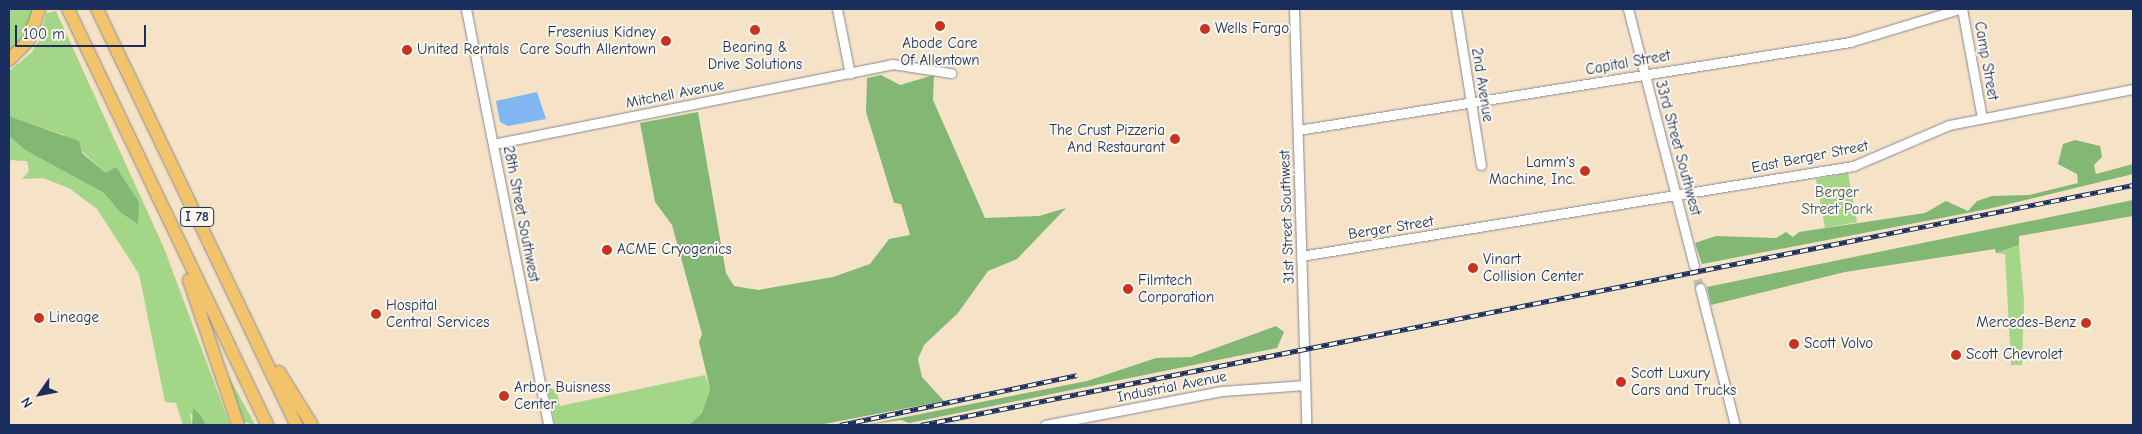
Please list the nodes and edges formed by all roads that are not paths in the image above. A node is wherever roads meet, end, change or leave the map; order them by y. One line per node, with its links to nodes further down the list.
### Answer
1 (39, 9): 10 (highway)
2 (68, 9): 21 (highway, I 78)
3 (97, 9): 26 (highway, I 78)
4 (466, 9): 18 (street, 28th Street Southwest)
5 (837, 9): 12 (street)
6 (1294, 9): 17 (street, 31st Street Southwest)
7 (1456, 9): 15 (street, 2nd Avenue)
8 (1628, 9): 13 (street, 33rd Street Southwest)
9 (1961, 9): 13 (street, Capital Street); 16 (street, Camp Street)
10 (9, 60)
11 (952, 73): 12 (street, Mitchell Avenue)
12 (850, 74): 18 (street, Mitchell Avenue)
13 (1644, 74): 15 (street, Capital Street); 20 (street, 33rd Street Southwest)
14 (2133, 89): 16 (street, East Berger Street)
15 (1471, 103): 17 (street, Capital Street); 19 (street, 2nd Avenue)
16 (1982, 118): 20 (street, East Berger Street)
17 (1298, 130): 23 (street, 31st Street Southwest)
18 (493, 144): 32 (street, 28th Street Southwest)
19 (1481, 165)
20 (1676, 195): 22 (street, East Berger Street); 24 (street, 33rd Street Southwest)
21 (162, 205): 28 (highway); 29 (highway, I 78)
22 (1485, 226): 23 (street, Berger Street)
23 (1301, 256): 27 (street, 31st Street Southwest)
24 (1694, 266)
25 (1700, 288): 35 (street)
26 (248, 322): 30 (highway, I 78); 31 (highway)
27 (1305, 386): 33 (street, Industrial Avenue); 34 (street, 31st Street Southwest)
28 (238, 425)
29 (267, 425)
30 (296, 425)
31 (312, 425)
32 (548, 425)
33 (1045, 425)
34 (1306, 425)
35 (1736, 425)

